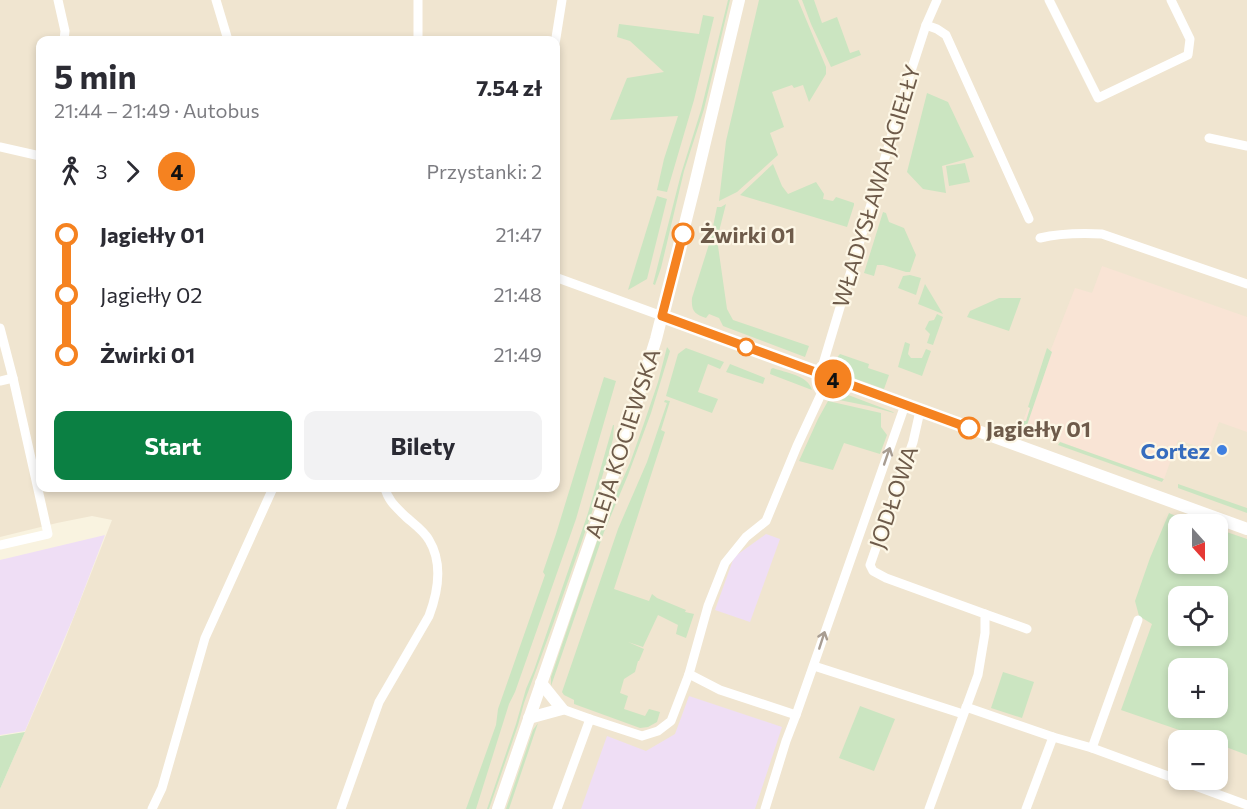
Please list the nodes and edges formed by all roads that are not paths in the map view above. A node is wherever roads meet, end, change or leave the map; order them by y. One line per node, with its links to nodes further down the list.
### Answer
1 (58, 0): 10 (street)
2 (216, 0): 11 (street)
3 (418, 0): 12 (street)
4 (562, 0): 13 (street)
5 (739, 0): 22 (street, ALEJA KOCIEWSKA)
6 (937, 0): 9 (street, WŁADYSŁAWA JAGIEŁŁY)
7 (1049, 0): 8 (street)
8 (1171, 0)
9 (926, 25): 18 (street); 24 (street, WŁADYSŁAWA JAGIEŁŁY)
10 (64, 36)
11 (227, 36)
12 (418, 36)
13 (556, 36)
14 (1209, 138): 15 (street)
15 (1247, 146)
16 (0, 147): 17 (street)
17 (36, 155)
18 (1029, 219)
19 (1040, 238): 21 (street)
20 (560, 279): 22 (street)
21 (1247, 284)
22 (662, 316): 24 (street); 40 (street, ALEJA KOCIEWSKA)
23 (0, 328): 25 (street)
24 (825, 376): 27 (street); 39 (street, WŁADYSŁAWA JAGIEŁŁY)
25 (13, 378): 26 (street); 29 (street)
26 (0, 381)
27 (905, 405): 28 (street); 38 (street, JODŁOWA, one-way to 27)
28 (920, 411): 33 (street); 35 (street, JODŁOWA)
29 (36, 481)
30 (39, 492): 34 (street)
31 (271, 492): 49 (street)
32 (387, 492): 50 (street)
33 (1247, 530)
34 (0, 545)
35 (986, 614): 37 (street, JODŁOWA); 42 (street)
36 (1137, 620): 47 (street)
37 (1026, 629)
38 (814, 666): 42 (street); 43 (street, JODŁOWA)
39 (689, 674): 43 (street); 45 (street, WŁADYSŁAWA JAGIEŁŁY)
40 (541, 683): 41 (street); 44 (street, ALEJA KOCIEWSKA)
41 (562, 709): 44 (street); 45 (street, WŁADYSŁAWA JAGIEŁŁY)
42 (965, 711): 46 (street); 54 (street)
43 (796, 716): 53 (street, JODŁOWA)
44 (529, 718): 51 (street, ALEJA KOCIEWSKA)
45 (590, 719): 52 (street)
46 (1053, 737): 47 (street); 55 (street)
47 (1092, 748): 48 (street)
48 (1247, 805)
49 (152, 809)
50 (341, 809)
51 (498, 809)
52 (557, 809)
53 (765, 809)
54 (929, 809)
55 (1026, 809)

